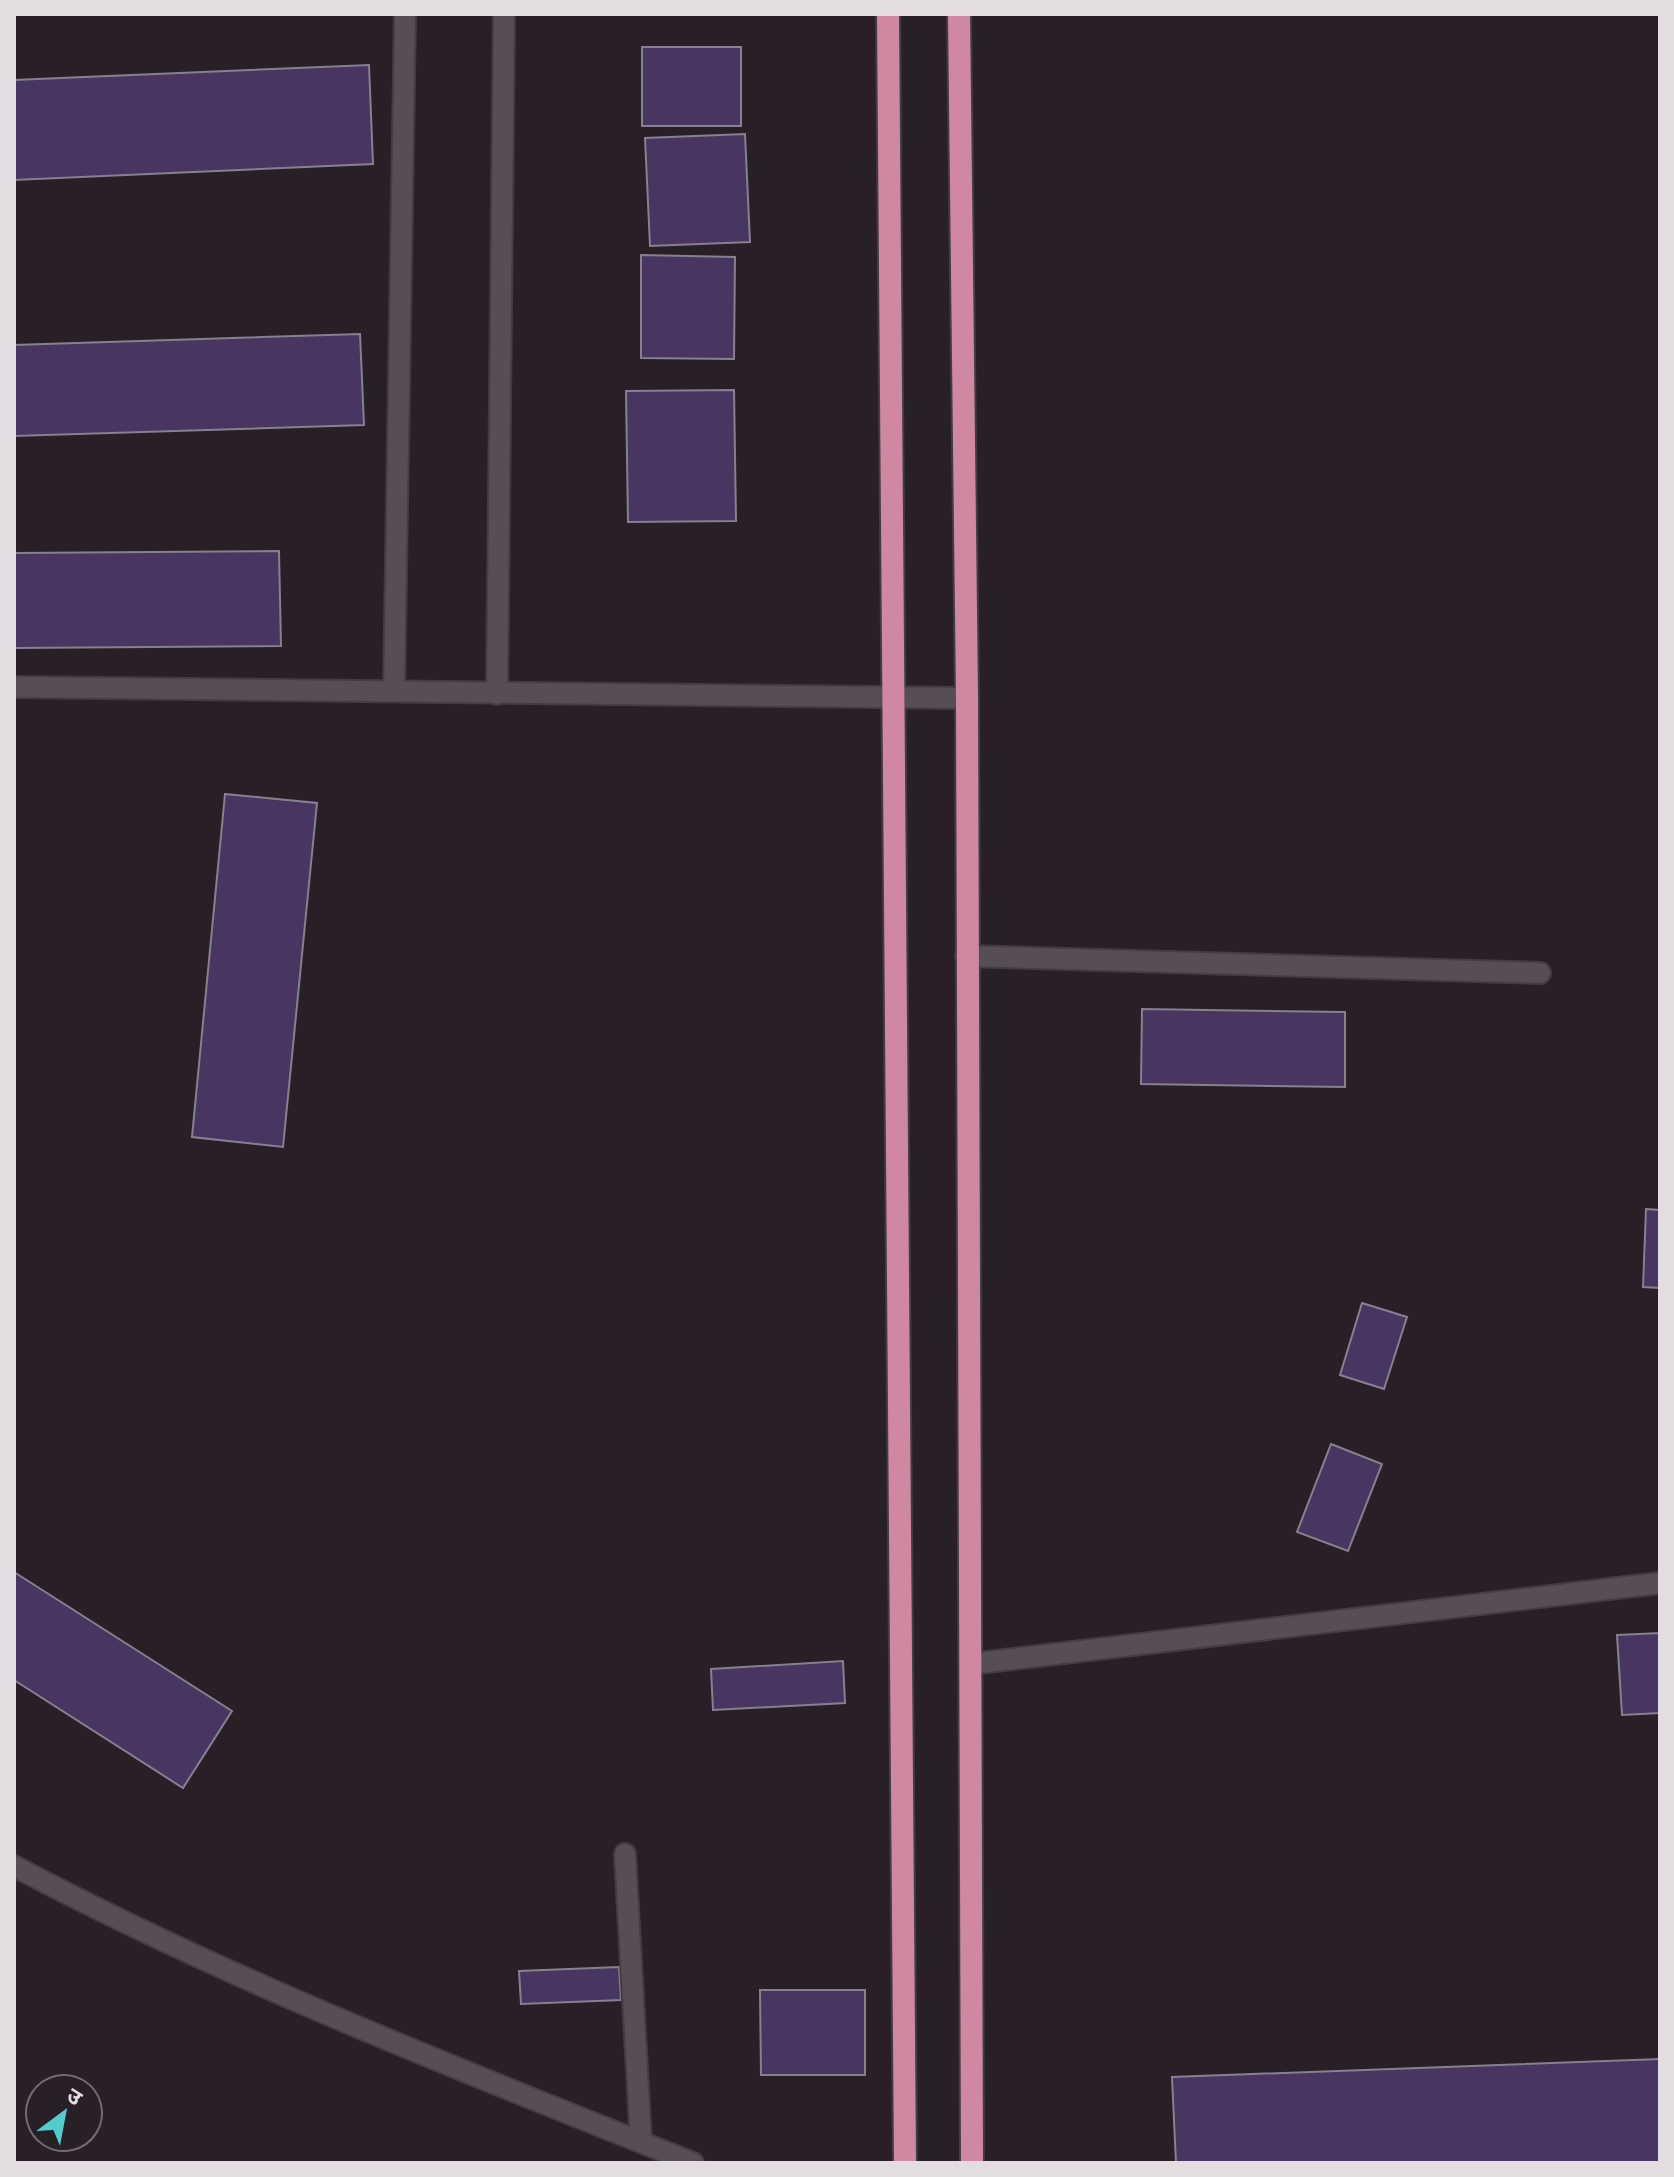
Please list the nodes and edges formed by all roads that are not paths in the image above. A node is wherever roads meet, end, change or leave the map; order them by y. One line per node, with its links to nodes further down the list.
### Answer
1 (405, 14): 6 (lane)
2 (504, 14): 7 (lane)
3 (888, 14): 8 (highway)
4 (959, 14): 9 (highway)
5 (14, 687): 6 (lane)
6 (394, 690): 7 (lane)
7 (497, 694): 8 (lane)
8 (894, 698): 9 (lane); 18 (highway)
9 (967, 698): 10 (highway)
10 (966, 956): 11 (lane); 13 (highway)
11 (1540, 973)
12 (1660, 1583): 13 (lane)
13 (970, 1664): 19 (highway)
14 (625, 1854): 16 (lane)
15 (14, 1866): 16 (lane)
16 (641, 2142): 17 (lane)
17 (693, 2163)
18 (905, 2163)
19 (972, 2163)

